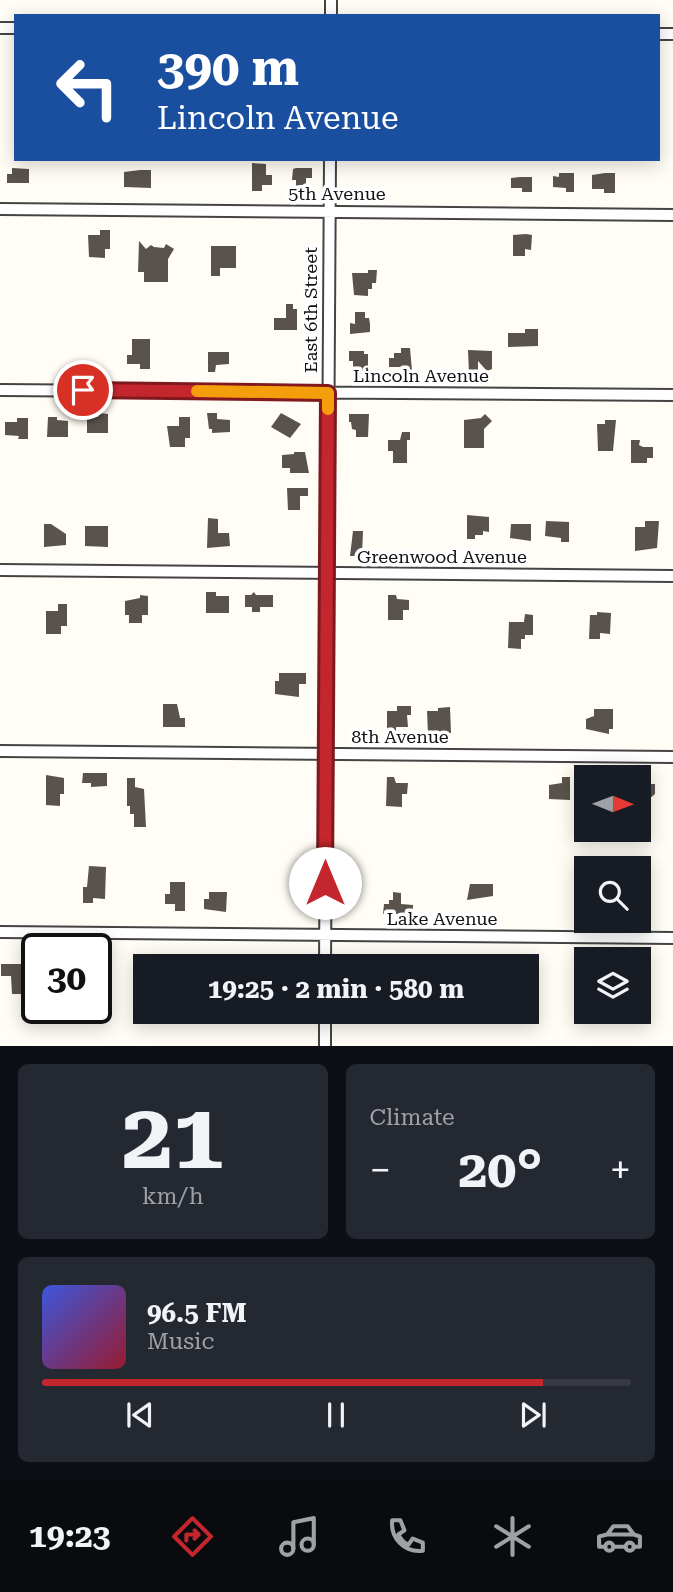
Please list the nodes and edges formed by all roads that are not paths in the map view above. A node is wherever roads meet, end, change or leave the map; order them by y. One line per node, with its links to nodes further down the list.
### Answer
1 (330, 161): 3 (street, East 6th Street)
2 (0, 209): 3 (street, 5th Avenue)
3 (329, 212): 4 (street, 5th Avenue); 6 (street, East 6th Street)
4 (673, 215)
5 (0, 390): 6 (street, Lincoln Avenue)
6 (328, 393): 7 (street, Lincoln Avenue); 9 (street, East 6th Street)
7 (673, 395)
8 (0, 570): 9 (street, Greenwood Avenue)
9 (327, 574): 10 (street, Greenwood Avenue); 12 (street, East 6th Street)
10 (673, 576)
11 (0, 751): 12 (street, 8th Avenue)
12 (326, 754): 13 (street, 8th Avenue); 15 (street, East 6th Street)
13 (673, 757)
14 (0, 932): 15 (street, Lake Avenue)
15 (325, 935): 16 (street, Lake Avenue); 17 (street, East 6th Street)
16 (673, 938)
17 (325, 954)
18 (325, 1024): 19 (street)
19 (325, 1046)

